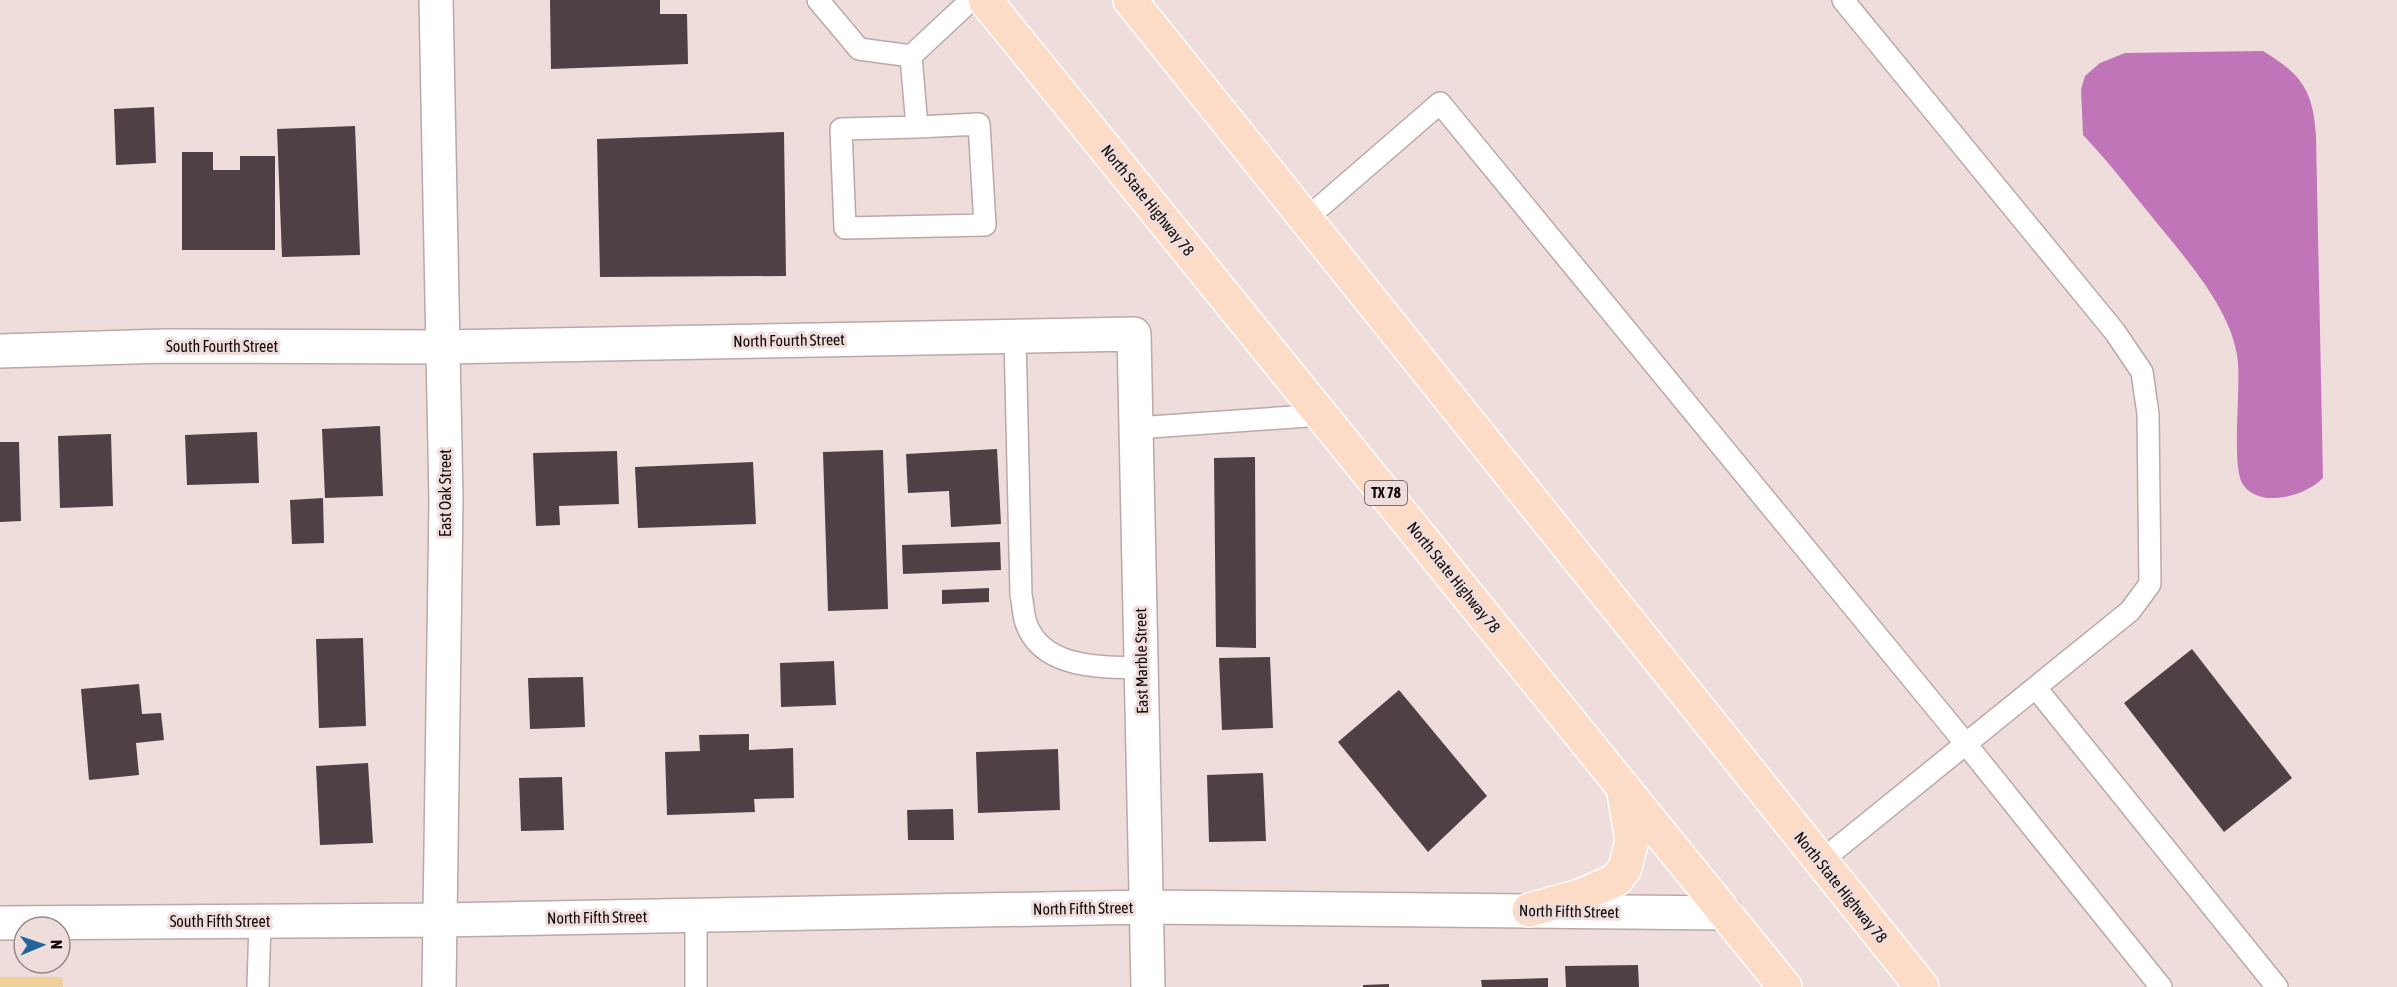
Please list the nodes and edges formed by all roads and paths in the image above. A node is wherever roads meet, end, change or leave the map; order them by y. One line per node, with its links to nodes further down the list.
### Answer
1 (436, 0): 12 (street, East Oak Street)
2 (818, 0): 7 (lane)
3 (971, 0): 7 (lane)
4 (986, 0): 14 (main road, North State Highway 78 / TX 78)
5 (1130, 0): 9 (main road, North State Highway 78)
6 (1843, 0): 17 (lane)
7 (911, 56): 8 (lane)
8 (917, 127): 8 (lane)
9 (1306, 219): 18 (lane); 20 (main road, North State Highway 78)
10 (1134, 334): 11 (street, North Fourth Street); 15 (street, East Marble Street)
11 (1016, 336): 12 (street, North Fourth Street); 16 (lane)
12 (444, 347): 13 (street, South Fourth Street); 25 (street, East Oak Street)
13 (0, 351)
14 (1322, 414): 15 (lane); 19 (main road, North State Highway 78 / TX 78)
15 (1136, 428): 16 (street, East Marble Street)
16 (1141, 668): 21 (street, East Marble Street)
17 (2036, 688): 18 (lane); 35 (lane)
18 (1966, 744): 20 (lane); 34 (lane)
19 (1622, 785): 22 (main road); 23 (main road, North State Highway 78 / TX 78)
20 (1821, 861): 33 (main road, North State Highway 78)
21 (1146, 907): 22 (street, North Fifth Street); 24 (street, North Fifth Street); 31 (street, East Marble Street)
22 (1529, 910): 23 (street, North Fifth Street)
23 (1726, 913): 32 (main road, North State Highway 78 / TX 78)
24 (696, 915): 25 (street, North Fifth Street); 30 (lane)
25 (440, 920): 26 (street, South Fifth Street); 29 (street, East Oak Street)
26 (260, 921): 27 (street, South Fifth Street); 28 (lane)
27 (0, 923)
28 (258, 987)
29 (439, 987)
30 (696, 987)
31 (1148, 987)
32 (1785, 987)
33 (1922, 987)
34 (2162, 987)
35 (2277, 987)

